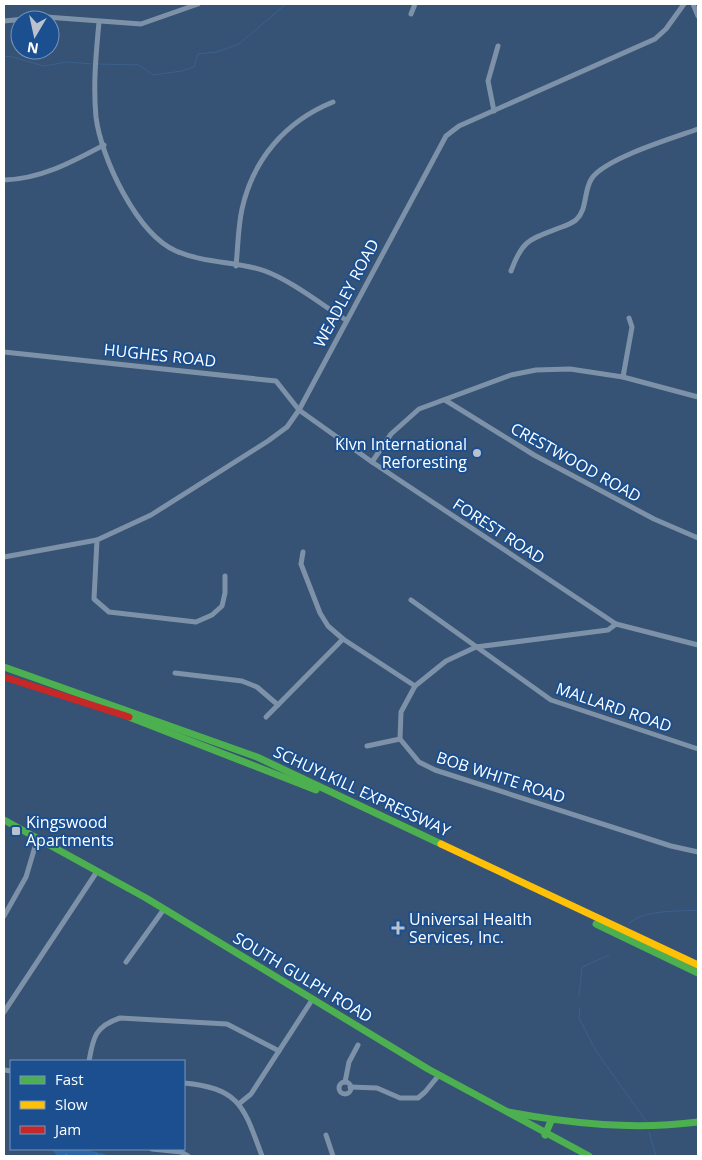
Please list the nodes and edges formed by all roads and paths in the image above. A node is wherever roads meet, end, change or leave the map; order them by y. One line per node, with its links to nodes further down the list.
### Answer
1 (198, 4): 8 (street)
2 (415, 4): 5 (street)
3 (684, 4): 11 (street, WEADLEY ROAD)
4 (693, 4): 6 (street)
5 (411, 14)
6 (698, 16)
7 (4, 21): 8 (street)
8 (99, 22): 13 (street)
9 (498, 46): 11 (street)
10 (333, 102): 15 (street)
11 (494, 111): 18 (street, WEADLEY ROAD)
12 (698, 128): 16 (street)
13 (104, 145): 14 (street); 15 (street)
14 (4, 180)
15 (236, 266): 18 (street)
16 (511, 271)
17 (628, 318): 20 (street)
18 (346, 320): 23 (street, WEADLEY ROAD)
19 (4, 352): 23 (street, HUGHES ROAD)
20 (623, 377): 21 (street); 22 (street)
21 (698, 397)
22 (445, 400): 24 (street); 25 (street, CRESTWOOD ROAD)
23 (299, 410): 24 (street, FOREST ROAD); 26 (street, WEADLEY ROAD)
24 (372, 462): 31 (street, FOREST ROAD)
25 (698, 538)
26 (97, 540): 28 (street, WEADLEY ROAD); 29 (street)
27 (303, 552): 32 (street)
28 (4, 557)
29 (224, 576)
30 (410, 600): 34 (street, MALLARD ROAD)
31 (616, 624): 33 (street, FOREST ROAD); 34 (street)
32 (343, 639): 38 (street); 39 (street)
33 (698, 645)
34 (476, 647): 38 (street); 43 (street, MALLARD ROAD)
35 (4, 667): 51 (main road, SCHUYLKILL EXPRESSWAY)
36 (175, 673): 39 (street)
37 (4, 677): 52 (main road, SCHUYLKILL EXPRESSWAY)
38 (415, 686): 41 (street)
39 (278, 705): 40 (street)
40 (266, 717)
41 (400, 739): 42 (street); 46 (street, BOB WHITE ROAD)
42 (367, 746)
43 (698, 748)
44 (4, 820): 45 (main road, SOUTH GULPH ROAD)
45 (37, 840): 47 (main road, SOUTH GULPH ROAD); 49 (street)
46 (698, 852)
47 (96, 873): 48 (main road, SOUTH GULPH ROAD); 54 (street)
48 (164, 909): 50 (street); 53 (main road, SOUTH GULPH ROAD)
49 (4, 916)
50 (126, 962)
51 (698, 965)
52 (698, 972)
53 (312, 1000): 56 (street); 58 (main road, SOUTH GULPH ROAD)
54 (4, 1012)
55 (358, 1045): 59 (street)
56 (279, 1051): 57 (street); 62 (street)
57 (89, 1060)
58 (439, 1075): 61 (street); 63 (main road, SOUTH GULPH ROAD)
59 (345, 1082): 61 (street); 61 (street)
60 (185, 1083): 62 (street)
61 (350, 1087)
62 (240, 1103): 70 (street)
63 (502, 1111): 64 (main road); 67 (main road, SOUTH GULPH ROAD)
64 (551, 1120): 65 (main road); 67 (main road)
65 (698, 1122)
66 (326, 1135): 71 (street)
67 (545, 1135): 72 (main road, SOUTH GULPH ROAD)
68 (162, 1150): 69 (street)
69 (188, 1156)
70 (262, 1156)
71 (333, 1156)
72 (589, 1156)

